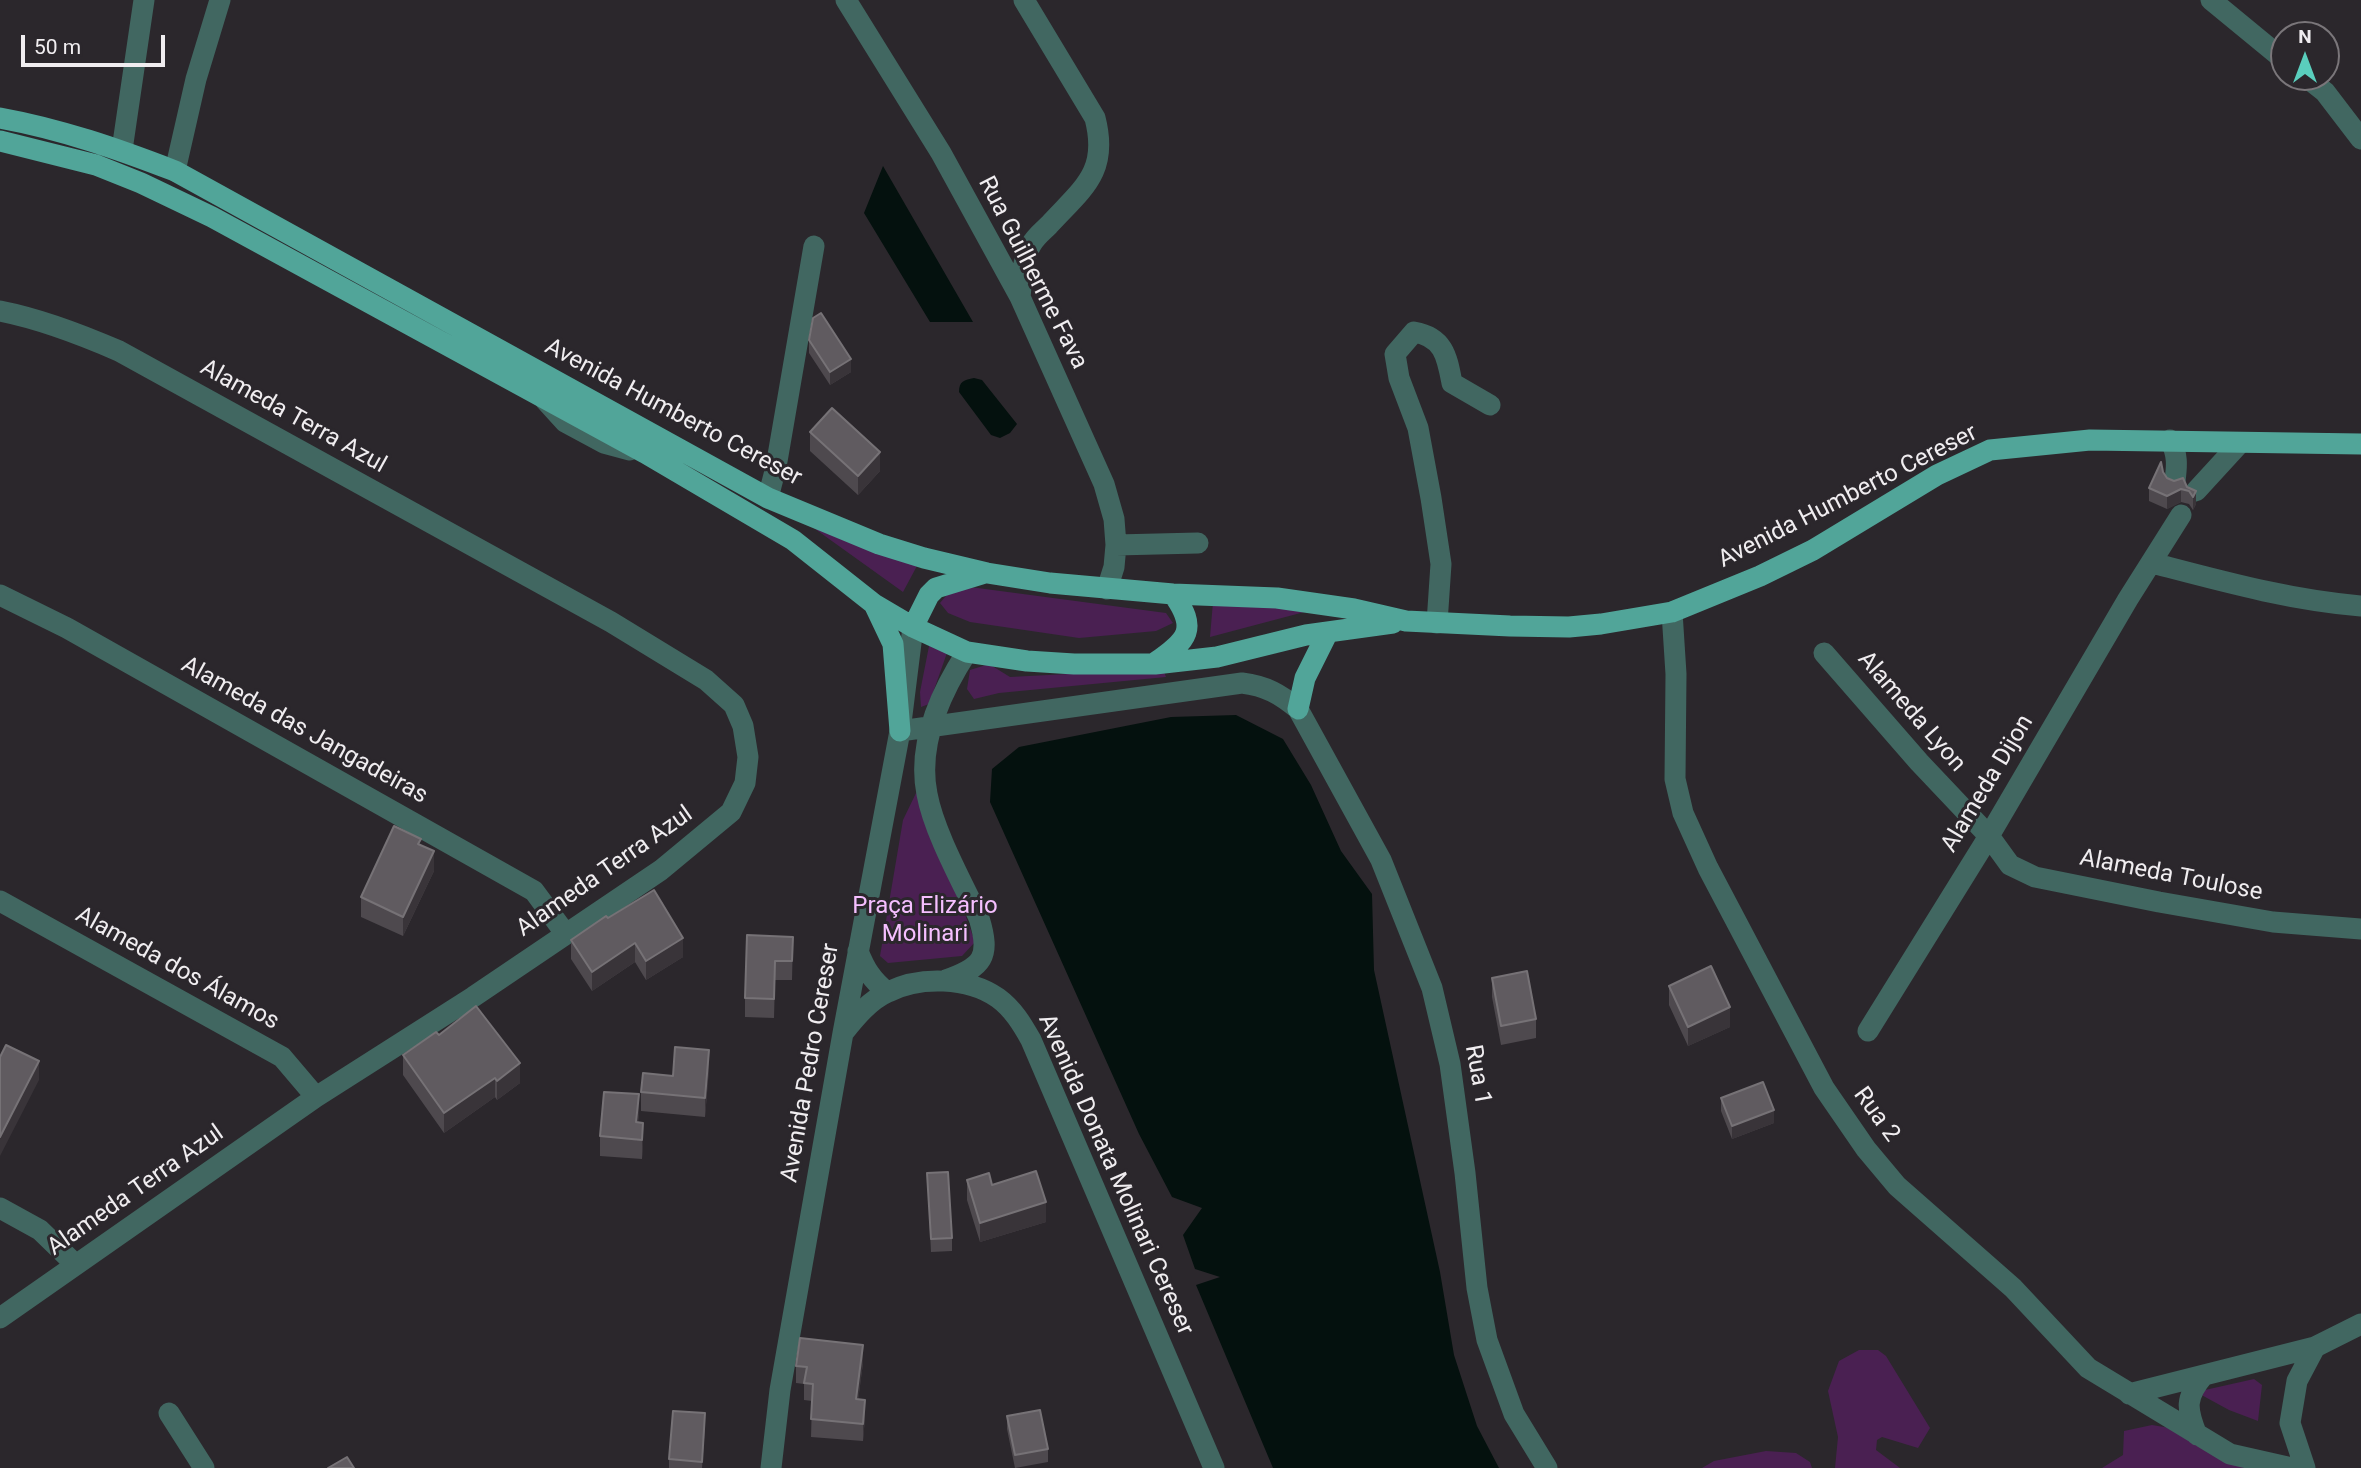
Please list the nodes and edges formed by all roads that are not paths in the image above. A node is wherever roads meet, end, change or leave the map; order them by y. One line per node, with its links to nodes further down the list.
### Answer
1 (144, 0): 11 (street)
2 (220, 0): 12 (street)
3 (846, 0): 14 (street, Rua Guilherme Fava)
4 (1024, 0): 14 (street)
5 (2211, 0): 6 (street)
6 (2270, 48)
7 (2324, 91): 9 (street)
8 (0, 118): 11 (main road, Avenida Humberto Cereser)
9 (2361, 139)
10 (0, 141): 31 (main road, Avenida Humberto Cereser)
11 (122, 150): 12 (main road, Avenida Humberto Cereser)
12 (175, 171): 22 (main road, Avenida Humberto Cereser)
13 (814, 246): 22 (street)
14 (1020, 297): 25 (street, Rua Guilherme Fava)
15 (0, 311): 47 (street, Alameda Terra Azul)
16 (1490, 405): 35 (street)
17 (2170, 440): 18 (main road, Avenida Humberto Cereser); 20 (street); 33 (main road, Avenida Humberto Cereser)
18 (2239, 443): 19 (main road, Avenida Humberto Cereser); 21 (street)
19 (2361, 444)
20 (2175, 481)
21 (2196, 491)
22 (768, 498): 27 (main road, Avenida Humberto Cereser)
23 (2174, 512): 26 (street)
24 (1198, 543): 25 (street)
25 (1116, 545): 28 (street, Rua Guilherme Fava)
26 (2156, 555): 32 (street); 44 (street, Alameda Dijon)
27 (987, 573): 28 (main road, Avenida Humberto Cereser); 36 (main road)
28 (1107, 589): 29 (main road, Avenida Humberto Cereser)
29 (1173, 594): 34 (main road, Avenida Humberto Cereser); 40 (main road)
30 (0, 595): 47 (street, Alameda das Jangadeiras)
31 (874, 604): 36 (main road, Avenida Humberto Cereser); 43 (main road)
32 (2361, 606)
33 (1672, 612): 35 (main road, Avenida Humberto Cereser); 60 (street, Rua 2)
34 (1406, 621): 35 (main road, Avenida Humberto Cereser); 37 (main road, Avenida Humberto Cereser)
35 (1437, 623)
36 (913, 627): 38 (main road, Avenida Humberto Cereser); 43 (street, Avenida Pedro Cereser)
37 (1328, 632): 40 (main road, Avenida Humberto Cereser); 41 (main road)
38 (967, 652): 40 (main road, Avenida Humberto Cereser); 42 (street)
39 (1824, 653): 44 (street, Alameda Lyon)
40 (1155, 664)
41 (1298, 709): 42 (street); 66 (street, Rua 1)
42 (932, 725): 43 (street); 49 (street)
43 (900, 730): 48 (street, Avenida Pedro Cereser)
44 (1989, 836): 46 (street, Alameda Toulose); 51 (street, Alameda Dijon)
45 (0, 901): 53 (street, Alameda dos Álamos)
46 (2361, 929)
47 (565, 933): 53 (street, Alameda Terra Azul)
48 (858, 951): 50 (street); 52 (street, Avenida Pedro Cereser)
49 (944, 981): 50 (street); 65 (street, Avenida Donata Molinari Cereser)
50 (887, 992): 52 (street)
51 (1868, 1031)
52 (843, 1033): 64 (street, Avenida Pedro Cereser)
53 (316, 1097): 55 (street, Alameda Terra Azul)
54 (0, 1209): 55 (street)
55 (76, 1265): 56 (street, Alameda Terra Azul)
56 (0, 1318)
57 (2361, 1324): 58 (street)
58 (2315, 1347): 59 (street); 68 (street)
59 (2204, 1375): 60 (street); 62 (street)
60 (2129, 1394): 62 (street, Rua 2)
61 (169, 1413): 63 (street)
62 (2197, 1435): 67 (street, Rua 2)
63 (204, 1468)
64 (771, 1468)
65 (1214, 1468)
66 (1547, 1468)
67 (2292, 1468)
68 (2305, 1468)

